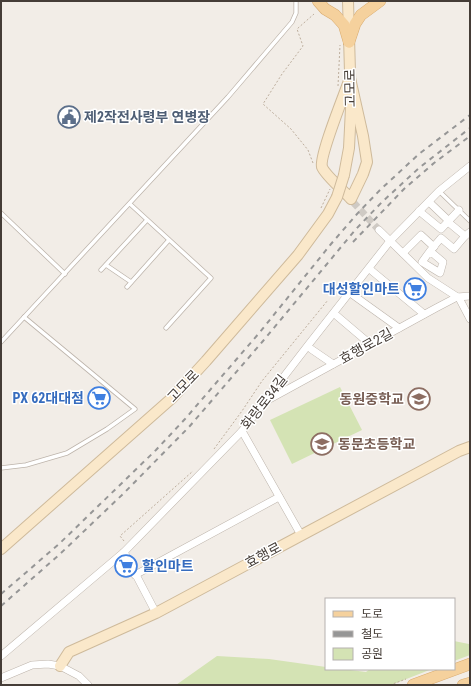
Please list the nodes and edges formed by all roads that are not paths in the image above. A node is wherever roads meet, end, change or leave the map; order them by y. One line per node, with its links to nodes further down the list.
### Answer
1 (296, 1): 10 (lane)
2 (318, 1): 5 (main road)
3 (348, 1): 5 (main road, 고모로)
4 (380, 1): 5 (main road)
5 (345, 43): 6 (main road, 고모로)
6 (350, 78): 6 (main road); 47 (main road, 고모로, bridge)
7 (470, 166): 8 (street, 화랑로34길)
8 (439, 191): 9 (street, 화랑로34길); 11 (lane)
9 (429, 202): 12 (street, 화랑로34길); 15 (street)
10 (130, 204): 14 (lane); 25 (lane)
11 (459, 210): 15 (street); 16 (lane)
12 (419, 212): 15 (street); 20 (street, 화랑로34길)
13 (1, 213): 25 (lane)
14 (147, 220): 19 (lane); 22 (lane)
15 (448, 221): 18 (street)
16 (470, 221)
17 (379, 230): 20 (street)
18 (467, 234): 21 (street)
19 (169, 240): 26 (lane); 35 (lane)
20 (390, 241): 21 (street); 41 (street, 화랑로34길)
21 (403, 253): 30 (street)
22 (106, 265): 23 (lane); 26 (lane)
23 (101, 270)
24 (372, 271): 31 (street)
25 (65, 274): 33 (lane)
26 (131, 282): 27 (lane)
27 (126, 287)
28 (353, 295): 36 (street)
29 (470, 296): 30 (street, 효행로2길)
30 (457, 297): 31 (street, 효행로2길); 34 (street)
31 (424, 314): 36 (street, 효행로2길)
32 (337, 316): 38 (street)
33 (24, 318): 37 (lane); 44 (lane)
34 (470, 319)
35 (166, 328)
36 (399, 328): 38 (street, 효행로2길)
37 (1, 342)
38 (370, 344): 40 (street, 효행로2길)
39 (311, 349): 40 (street)
40 (333, 364): 41 (street, 효행로2길)
41 (265, 401): 42 (street, 화랑로34길)
42 (242, 431): 45 (street); 48 (street, 화랑로34길)
43 (470, 447): 46 (main road, 효행로)
44 (1, 468)
45 (279, 497): 46 (street); 49 (street)
46 (301, 535): 50 (main road, 효행로)
47 (1, 549)
48 (124, 552): 49 (street); 51 (street, 화랑로34길)
49 (135, 575): 50 (street)
50 (156, 613): 53 (main road, 효행로)
51 (1, 656)
52 (470, 664): 55 (main road)
53 (60, 666): 56 (street); 58 (street)
54 (454, 670): 59 (main road)
55 (455, 670)
56 (1, 678)
57 (470, 683): 60 (main road)
58 (88, 685)
59 (413, 685)
60 (463, 685)

